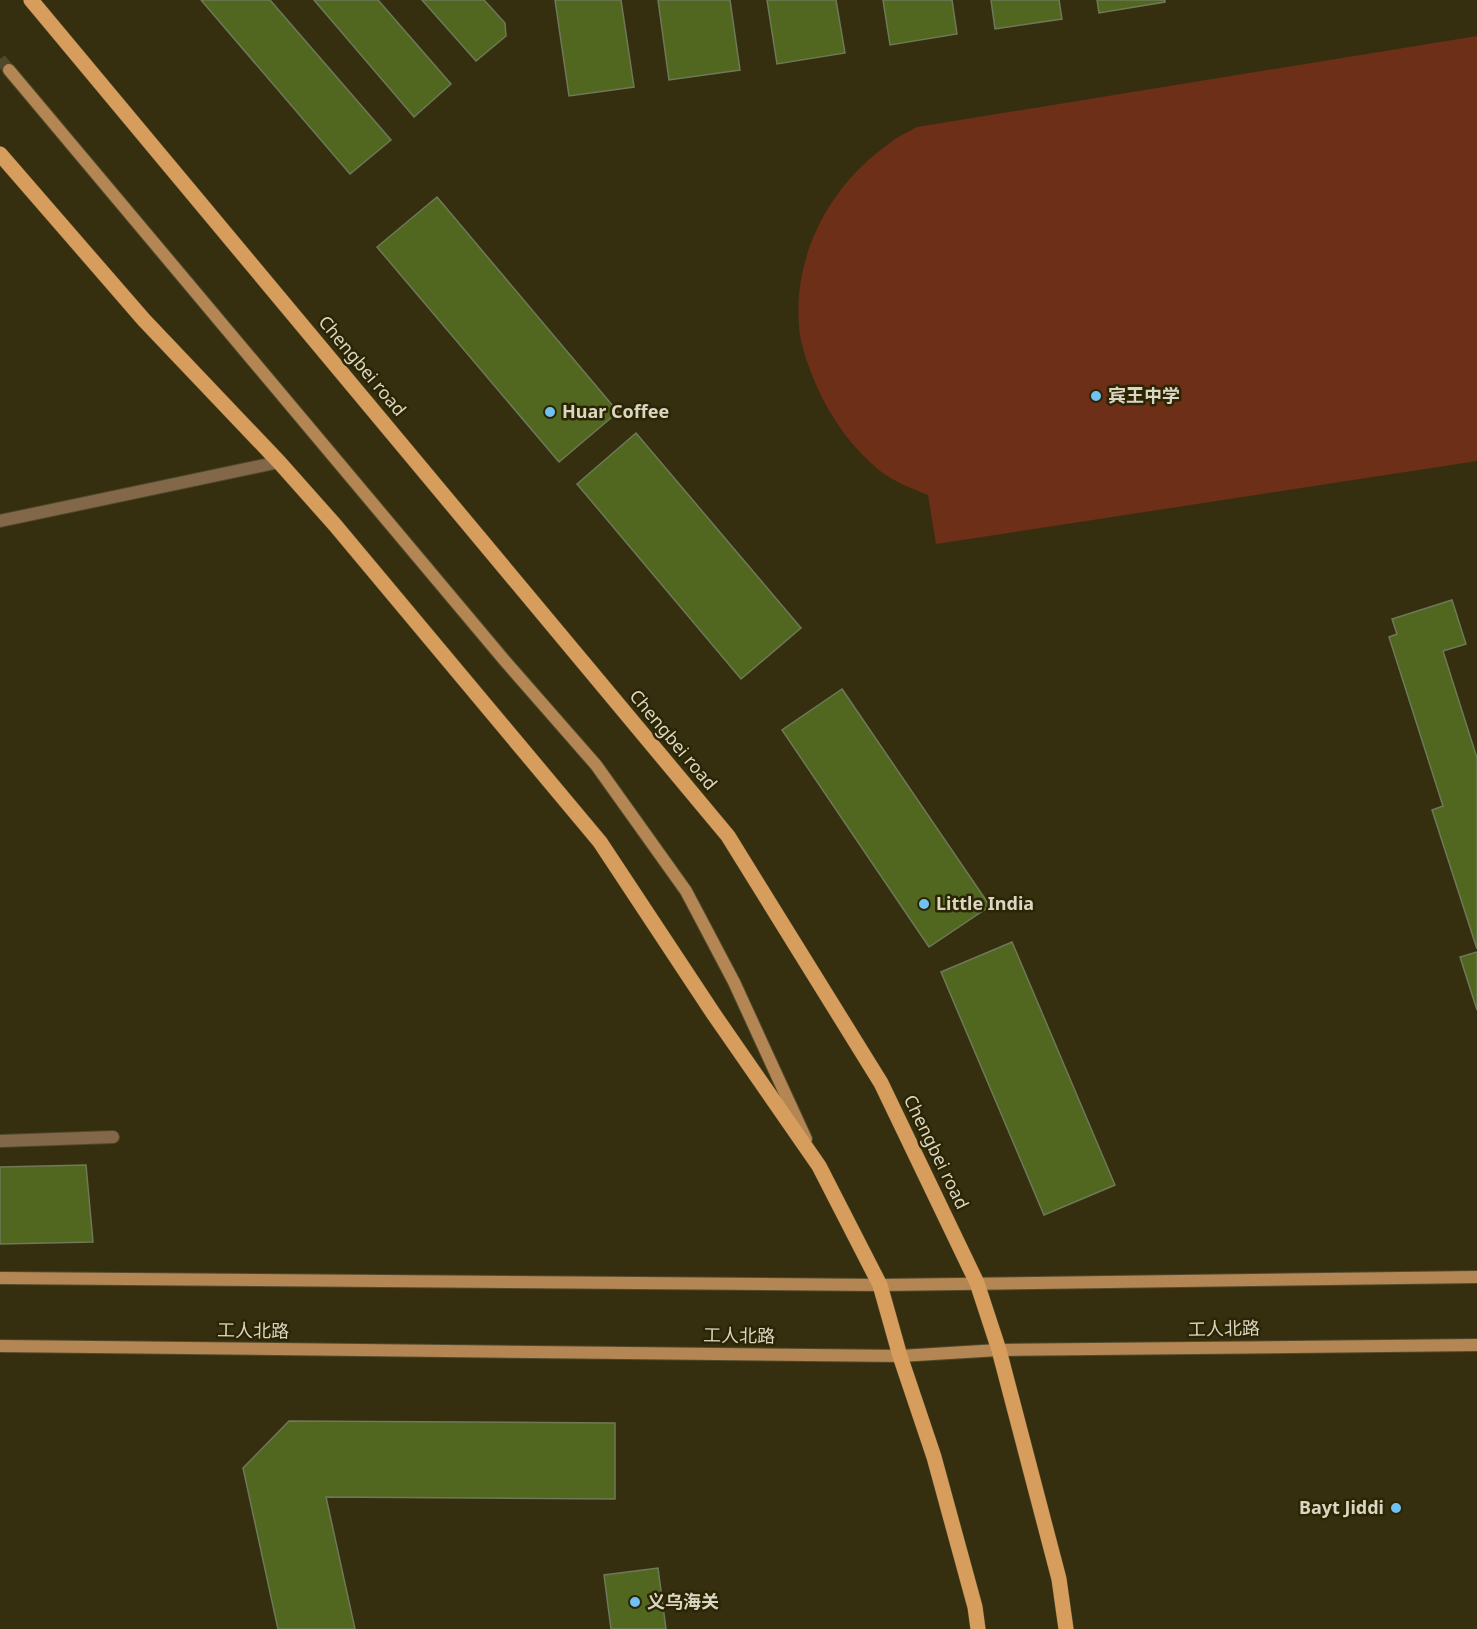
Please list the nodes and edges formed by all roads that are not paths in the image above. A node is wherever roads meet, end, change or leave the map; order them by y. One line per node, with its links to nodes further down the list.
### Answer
1 (31, 0): 11 (main road, Chengbei road)
2 (9, 70): 8 (main road)
3 (0, 154): 4 (main road)
4 (279, 462): 5 (street); 8 (main road)
5 (0, 520)
6 (112, 1137): 7 (street)
7 (0, 1141)
8 (819, 1166): 12 (main road)
9 (1477, 1276): 11 (main road)
10 (0, 1278): 12 (main road)
11 (977, 1283): 12 (main road); 15 (main road, Chengbei road)
12 (880, 1285): 16 (main road)
13 (1477, 1345): 15 (main road, 工人北路)
14 (0, 1346): 16 (main road, 工人北路)
15 (999, 1350): 16 (main road, 工人北路); 18 (main road, Chengbei road)
16 (900, 1356): 17 (main road)
17 (978, 1629)
18 (1066, 1629)

